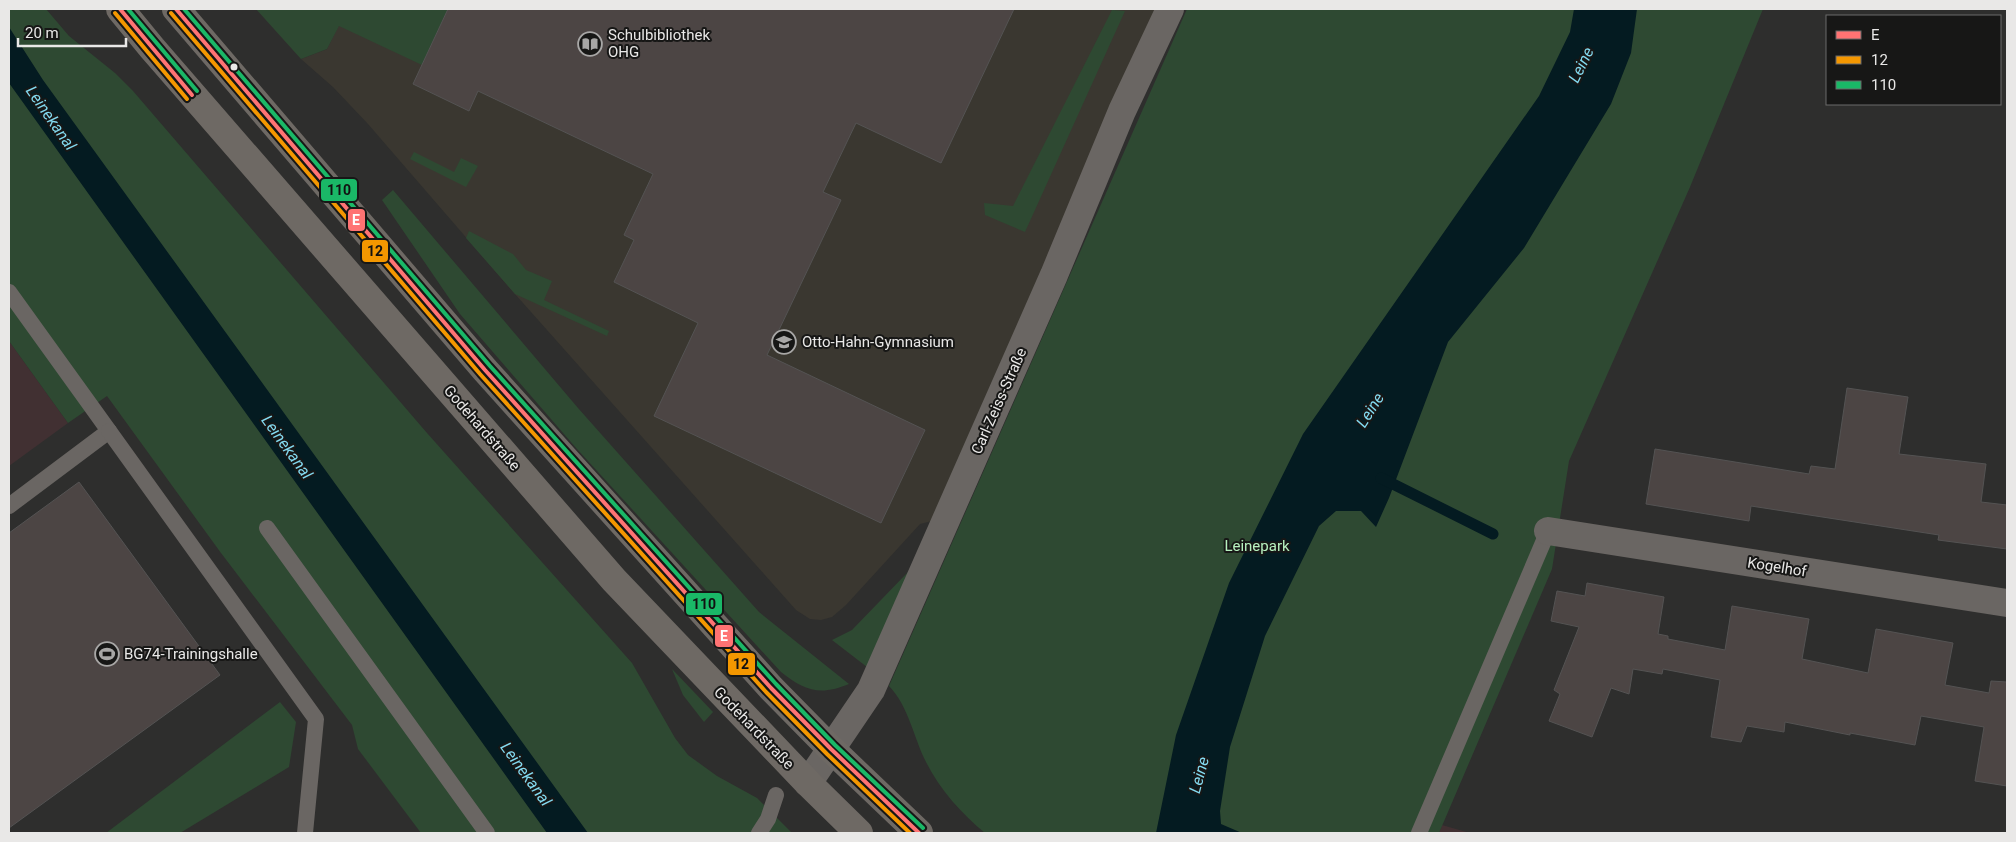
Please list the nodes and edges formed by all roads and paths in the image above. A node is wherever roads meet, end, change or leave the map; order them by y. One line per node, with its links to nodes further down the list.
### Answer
1 (120, 9): 11 (street, Godehardstraße)
2 (176, 9): 10 (street)
3 (1170, 9): 10 (street, Carl-Zeiss-Straße)
4 (9, 292): 5 (lane)
5 (109, 431): 6 (lane); 13 (lane)
6 (9, 506)
7 (267, 528): 14 (lane)
8 (1548, 532): 9 (street, Kogelhof); 18 (lane)
9 (2007, 603)
10 (831, 749): 11 (street, Carl-Zeiss-Straße); 17 (street)
11 (808, 784): 16 (street, Godehardstraße)
12 (776, 795): 15 (lane)
13 (305, 833)
14 (487, 833)
15 (759, 833)
16 (859, 833)
17 (919, 833)
18 (1420, 833)

